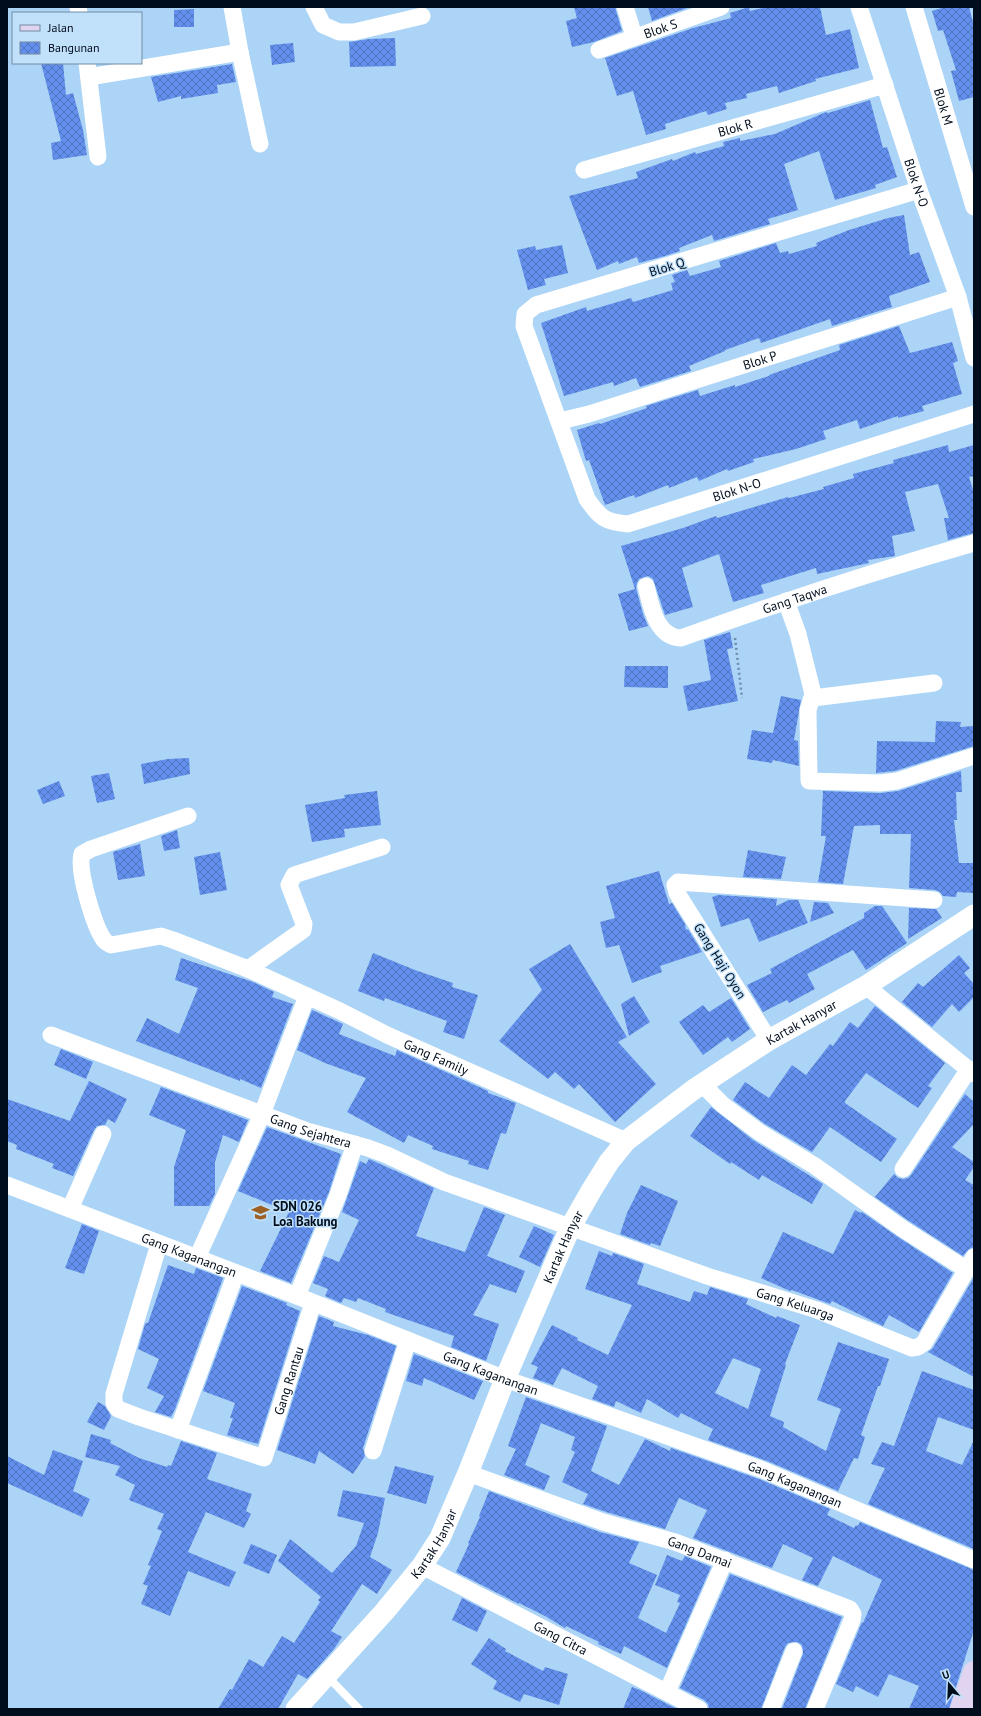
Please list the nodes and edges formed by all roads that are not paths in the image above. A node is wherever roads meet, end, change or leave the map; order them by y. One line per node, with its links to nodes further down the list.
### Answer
1 (232, 7): 10 (street)
2 (314, 7): 7 (street)
3 (625, 7): 8 (street)
4 (721, 7): 8 (street, Blok S)
5 (860, 7): 14 (street, Blok N-O)
6 (914, 7): 19 (street, Blok M)
7 (422, 16)
8 (634, 36): 9 (street, Blok S)
9 (599, 50)
10 (240, 52): 12 (street); 15 (street)
11 (139, 64): 13 (street)
12 (142, 64)
13 (88, 70): 16 (street)
14 (885, 85): 17 (street, Blok R); 18 (street, Blok N-O)
15 (260, 144)
16 (98, 157)
17 (584, 170)
18 (919, 190): 20 (street, Blok N-O); 23 (street, Blok Q)
19 (974, 207)
20 (958, 297): 21 (street, Blok N-O); 23 (street, Blok P)
21 (974, 358)
22 (974, 414): 23 (street, Blok N-O)
23 (560, 421)
24 (974, 543): 26 (street, Gang Taqwa)
25 (646, 586): 26 (street, Gang Taqwa)
26 (786, 602): 28 (street)
27 (934, 683): 28 (street)
28 (813, 698): 29 (street)
29 (974, 756)
30 (188, 816): 34 (street, Gang Family)
31 (382, 847): 34 (street)
32 (934, 900): 38 (street, Gang Haji Oyon)
33 (971, 917): 35 (street, Kartak Hanyar)
34 (248, 969): 36 (street, Gang Family)
35 (866, 986): 38 (street, Kartak Hanyar); 39 (street)
36 (308, 996): 41 (street); 43 (street, Gang Family)
37 (51, 1035): 41 (street, Gang Sejahtera)
38 (769, 1040): 40 (street, Kartak Hanyar)
39 (971, 1071): 45 (street)
40 (702, 1084): 43 (street, Kartak Hanyar); 51 (street)
41 (262, 1114): 44 (street, Gang Sejahtera); 50 (street)
42 (103, 1134): 47 (street)
43 (626, 1141): 48 (street, Kartak Hanyar)
44 (355, 1144): 48 (street, Gang Sejahtera); 53 (street)
45 (903, 1169)
46 (7, 1185): 47 (street, Gang Kaganangan)
47 (70, 1209): 49 (street, Gang Kaganangan)
48 (570, 1228): 51 (street, Gang Keluarga); 56 (street, Kartak Hanyar)
49 (159, 1244): 50 (street, Gang Kaganangan); 57 (street)
50 (197, 1258): 52 (street, Gang Kaganangan)
51 (970, 1263)
52 (236, 1273): 53 (street, Gang Kaganangan); 57 (street)
53 (297, 1296): 54 (street, Gang Kaganangan)
54 (314, 1303): 55 (street, Gang Kaganangan); 57 (street, Gang Rantau)
55 (408, 1340): 56 (street, Gang Kaganangan); 58 (street)
56 (505, 1379): 59 (street, Kartak Hanyar); 61 (street, Gang Kaganangan)
57 (178, 1430)
58 (373, 1451)
59 (468, 1473): 60 (street, Gang Damai); 62 (street, Kartak Hanyar)
60 (725, 1560): 66 (street); 71 (street, Gang Damai)
61 (974, 1560)
62 (422, 1566): 65 (street, Kartak Hanyar); 66 (street, Gang Citra)
63 (794, 1651): 70 (street)
64 (974, 1672): 72 (main road)
65 (327, 1676): 67 (street, Kartak Hanyar); 68 (lane)
66 (667, 1692): 69 (street, Gang Citra)
67 (296, 1709)
68 (359, 1709)
69 (699, 1709)
70 (772, 1709)
71 (815, 1709)
72 (961, 1709)

